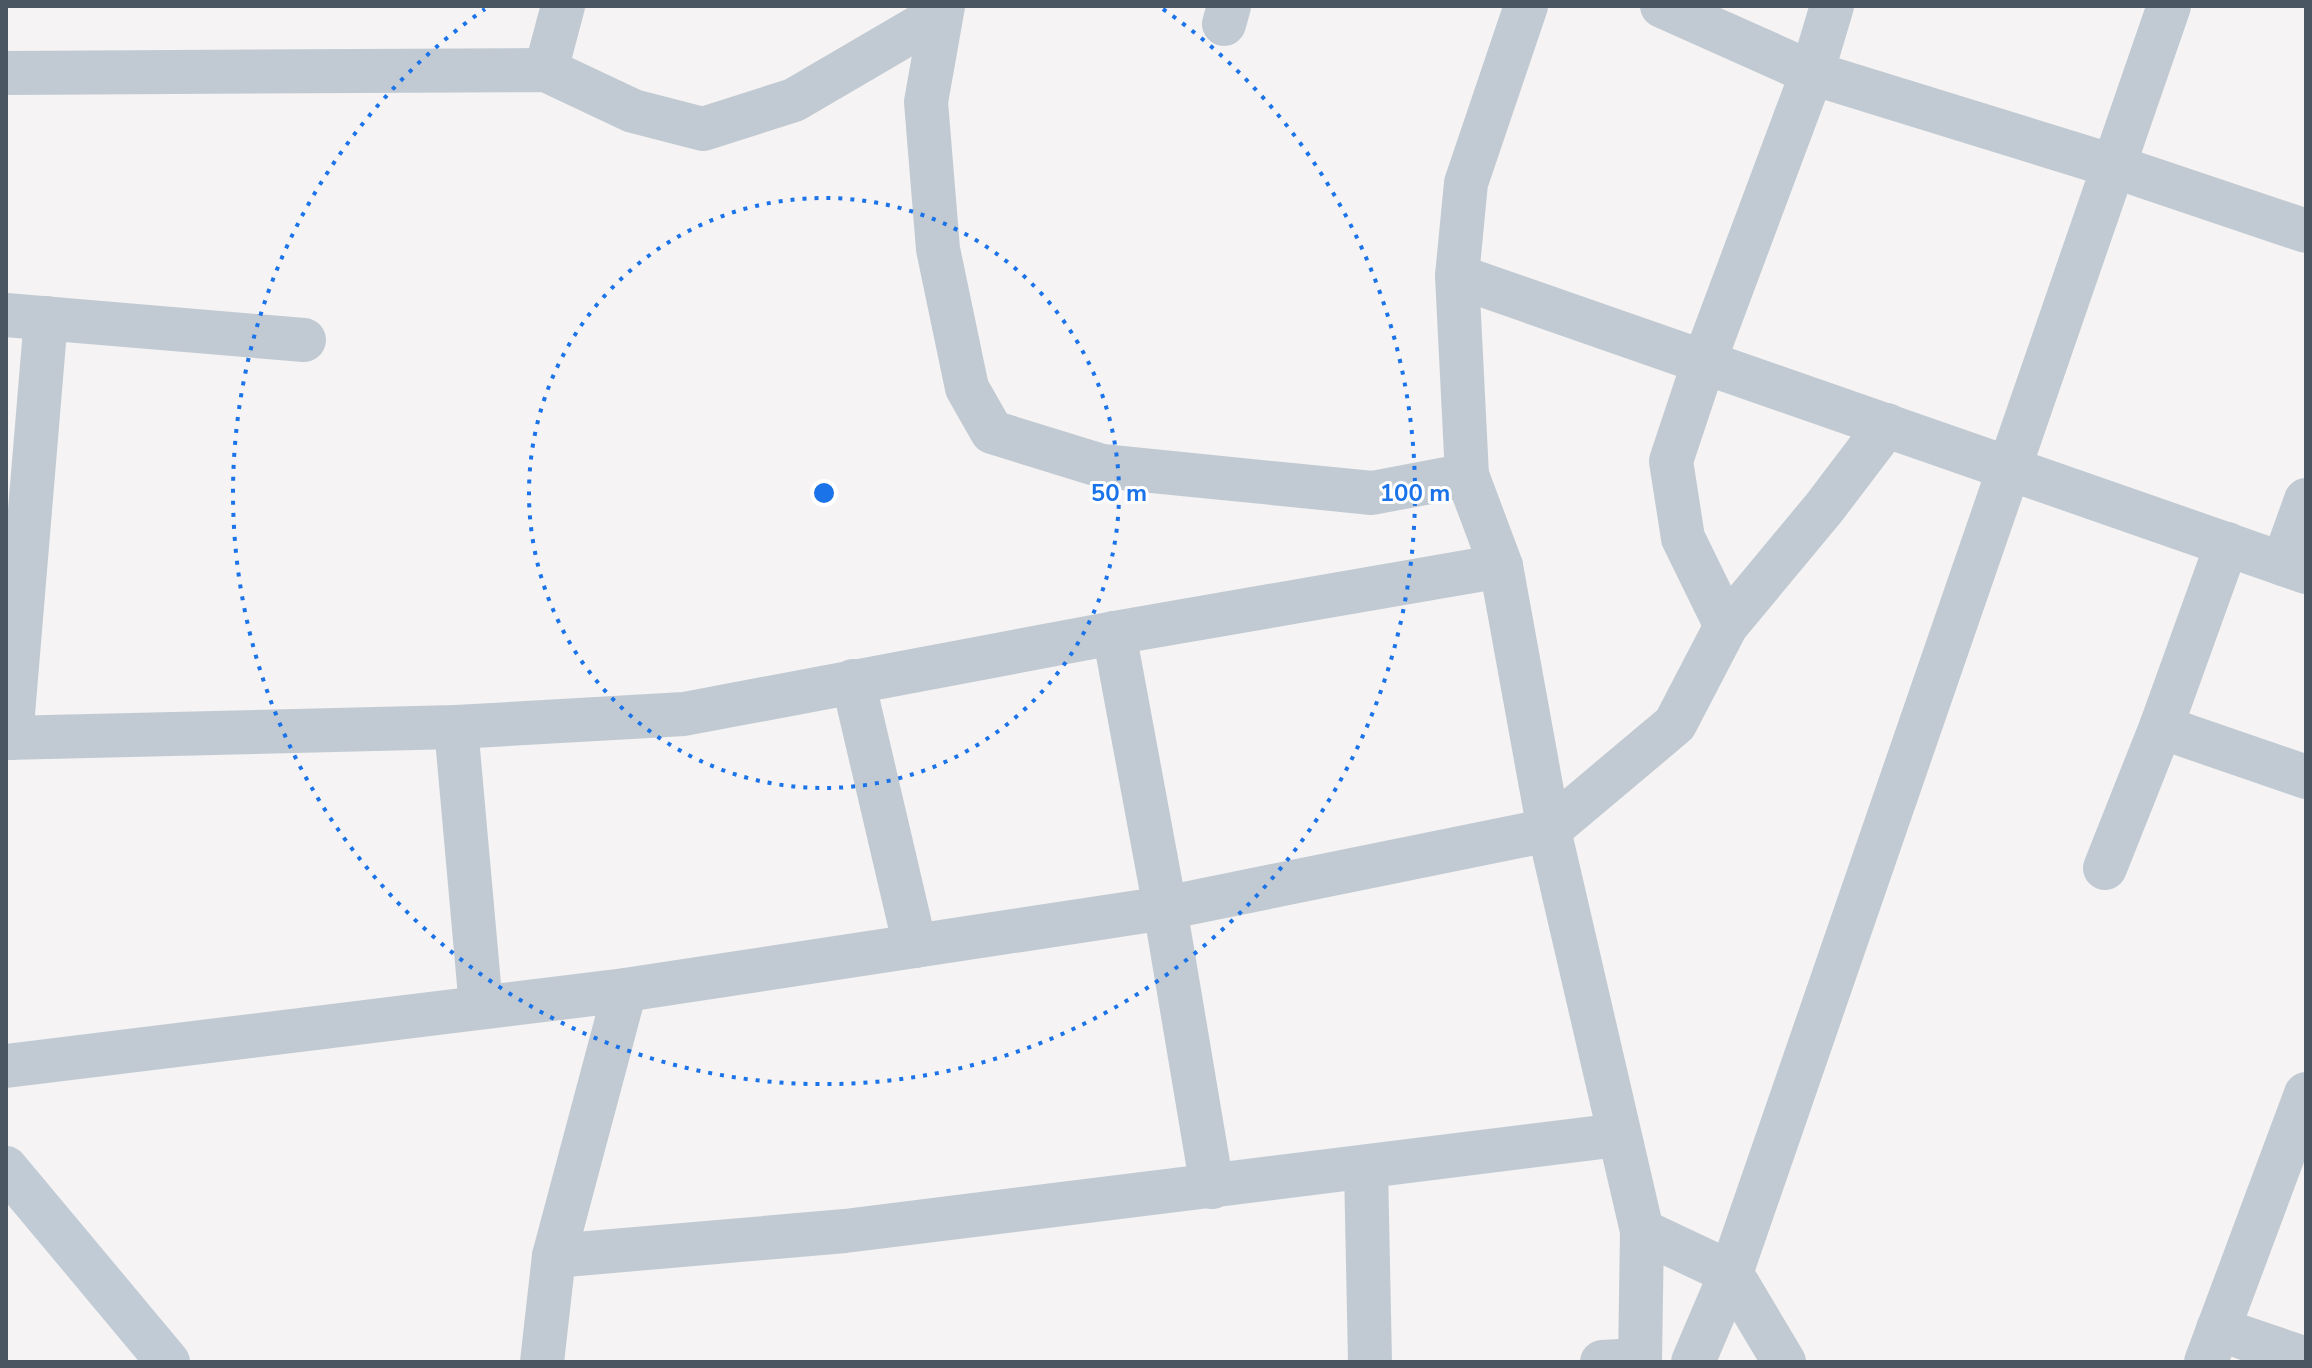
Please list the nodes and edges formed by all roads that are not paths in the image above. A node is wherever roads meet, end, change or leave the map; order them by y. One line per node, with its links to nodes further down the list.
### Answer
1 (563, 6): 7 (street)
2 (1526, 6): 12 (street)
3 (1662, 6): 9 (street)
4 (1832, 6): 9 (street)
5 (2169, 6): 10 (street)
6 (942, 10): 7 (street); 18 (street)
7 (546, 70): 8 (street)
8 (6, 73)
9 (1812, 73): 10 (street); 15 (street)
10 (2113, 166): 11 (street); 17 (street)
11 (2306, 231)
12 (1457, 276): 15 (street); 18 (street)
13 (26, 316): 14 (street); 28 (street)
14 (304, 340)
15 (1704, 362): 16 (street); 23 (street)
16 (1887, 425): 17 (street); 23 (street)
17 (2008, 468): 20 (street); 44 (street)
18 (1467, 475): 21 (street)
19 (2306, 500): 22 (street)
20 (2227, 544): 22 (street); 27 (street)
21 (1501, 566): 24 (street); 30 (street)
22 (2294, 568)
23 (1726, 626): 30 (street)
24 (1114, 633): 25 (street); 32 (street)
25 (853, 681): 26 (street); 33 (street)
26 (456, 727): 28 (street); 35 (street)
27 (2161, 727): 29 (street); 31 (street)
28 (8, 738)
29 (2306, 777)
30 (1549, 830): 32 (street); 38 (street)
31 (2105, 868)
32 (1165, 908): 33 (street); 41 (street)
33 (915, 946): 34 (street)
34 (625, 990): 35 (street); 43 (street)
35 (481, 1007): 36 (street)
36 (6, 1066)
37 (2306, 1094): 45 (street)
38 (1618, 1135): 39 (street); 42 (street)
39 (1366, 1167): 41 (street); 50 (street)
40 (6, 1168): 48 (main road)
41 (1212, 1187): 43 (street)
42 (1642, 1231): 44 (street); 47 (street)
43 (554, 1256): 49 (street)
44 (1731, 1273): 51 (street); 52 (street)
45 (2212, 1346): 46 (street)
46 (2306, 1359)
47 (1627, 1361)
48 (168, 1362)
49 (542, 1362)
50 (1370, 1362)
51 (1693, 1362)
52 (1784, 1362)

